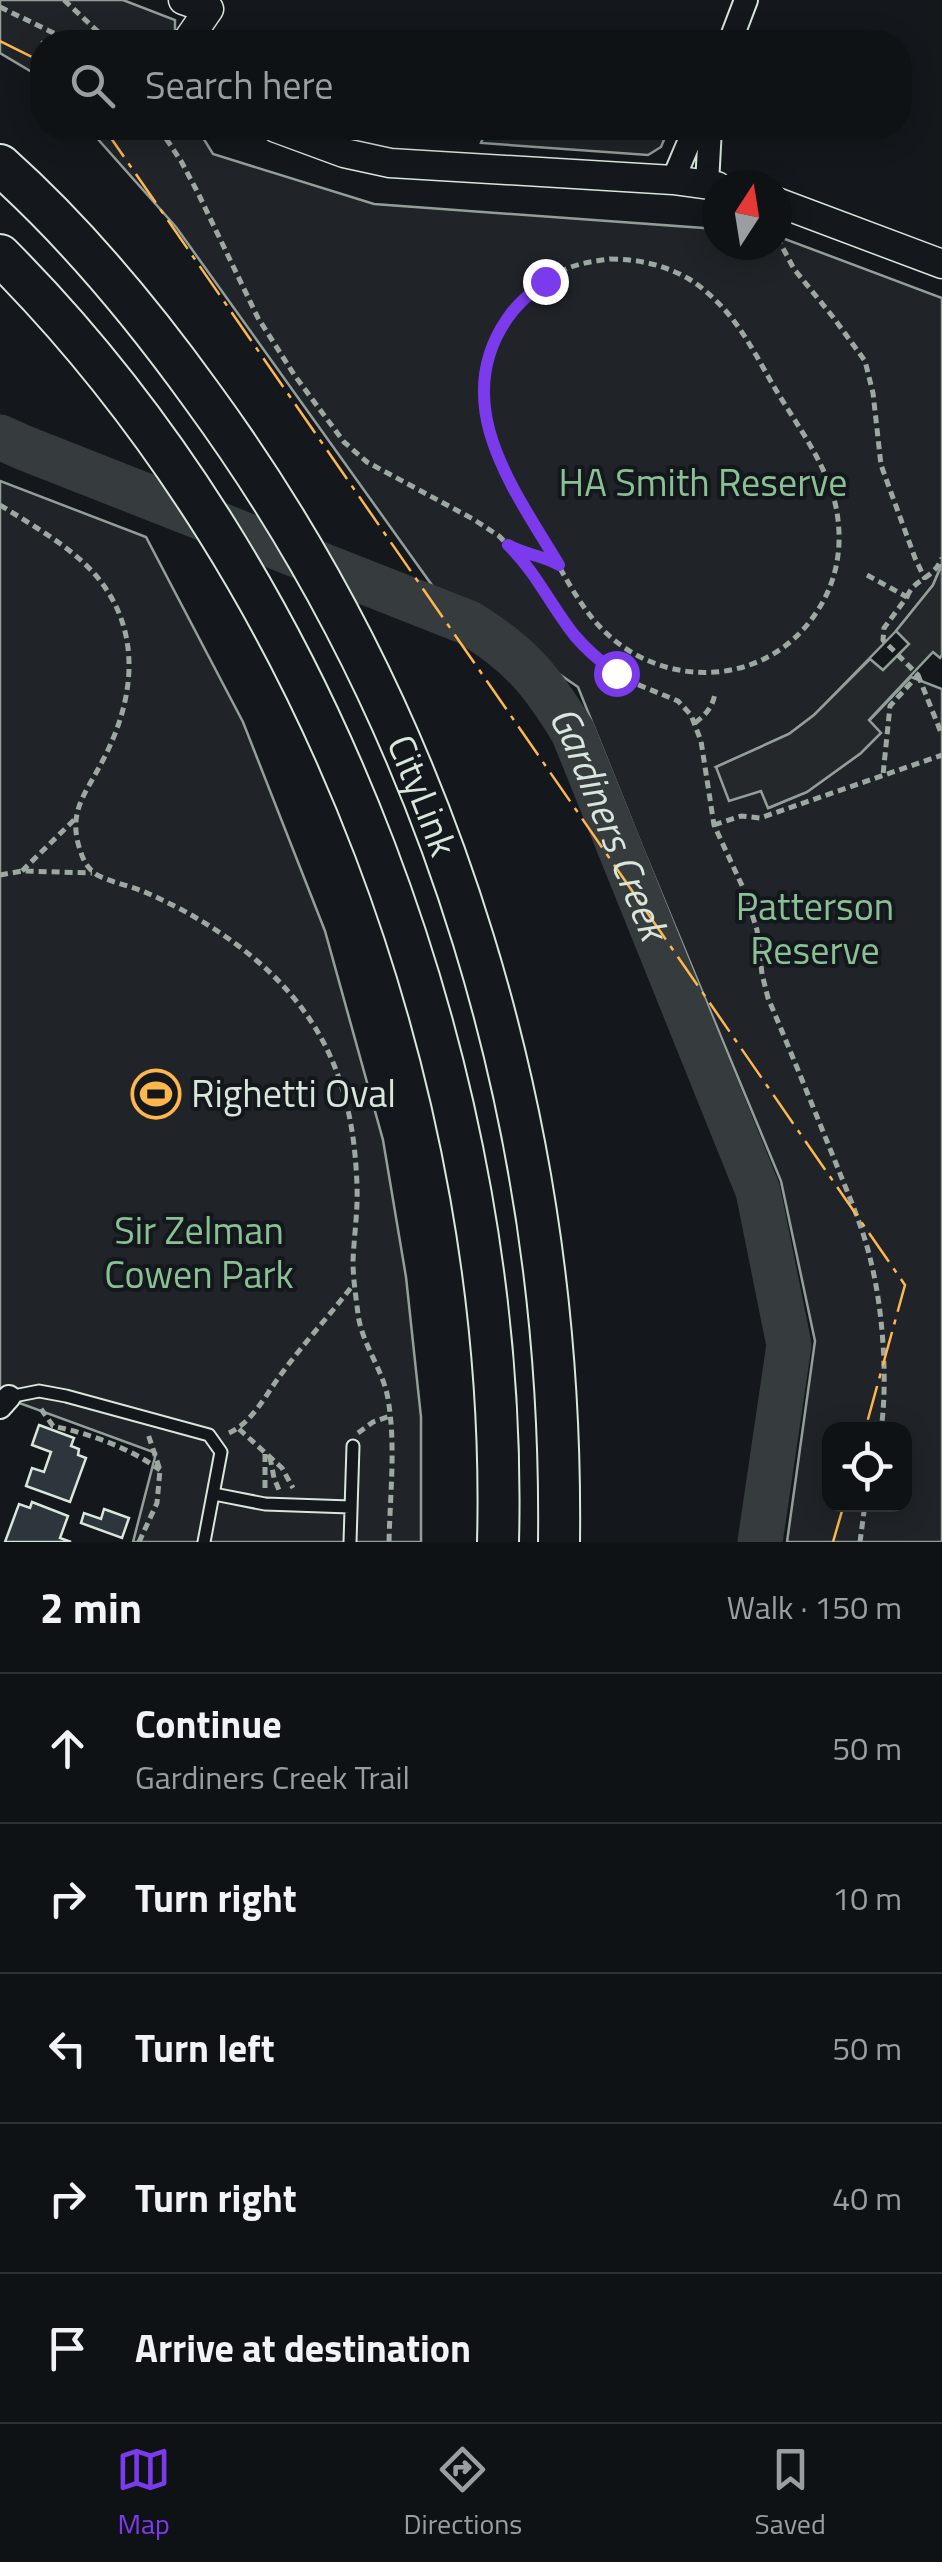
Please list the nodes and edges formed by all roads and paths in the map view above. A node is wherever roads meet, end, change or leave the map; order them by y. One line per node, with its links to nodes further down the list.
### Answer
1 (64, 0): 6 (path)
2 (746, 0): 8 (street)
3 (199, 2): 7 (street)
4 (0, 8): 5 (path)
5 (47, 30)
6 (97, 30)
7 (191, 30)
8 (735, 30)
9 (167, 140): 22 (path)
10 (310, 140): 15 (street)
11 (690, 140): 15 (street)
12 (710, 140): 14 (street)
13 (0, 165): 61 (highway, CityLink)
14 (711, 170)
15 (673, 180): 16 (street)
16 (702, 184)
17 (792, 208): 20 (street)
18 (0, 255): 60 (highway, CityLink)
19 (789, 260): 26 (path)
20 (942, 264)
21 (0, 505): 34 (path)
22 (508, 545): 24 (path); 30 (path)
23 (942, 558): 26 (path)
24 (559, 565): 24 (path)
25 (867, 575): 27 (path)
26 (925, 579): 27 (path)
27 (907, 597): 28 (path)
28 (918, 676): 31 (path); 33 (path)
29 (715, 694): 30 (path)
30 (694, 723): 35 (path)
31 (942, 735)
32 (942, 755): 33 (path)
33 (883, 775): 35 (path)
34 (74, 819): 36 (path); 37 (path)
35 (714, 825): 44 (path)
36 (22, 871): 37 (path); 38 (path)
37 (95, 873): 39 (path)
38 (0, 874)
39 (355, 1283): 43 (path); 45 (path)
40 (39, 1391): 41 (lane); 42 (lane); 49 (path)
41 (4, 1402)
42 (144, 1416): 49 (path); 51 (lane)
43 (390, 1416): 47 (path); 59 (path)
44 (881, 1422)
45 (239, 1429): 46 (path); 48 (path)
46 (229, 1434)
47 (354, 1442): 54 (lane)
48 (268, 1454): 50 (path); 52 (path); 53 (path)
49 (160, 1470): 56 (path)
50 (266, 1493)
51 (214, 1494): 54 (lane); 57 (lane)
52 (296, 1496)
53 (282, 1497)
54 (350, 1507): 58 (lane)
55 (864, 1512): 62 (path)
56 (139, 1542)
57 (204, 1542)
58 (350, 1542)
59 (388, 1542)
60 (498, 1542)
61 (560, 1542)
62 (860, 1542)

